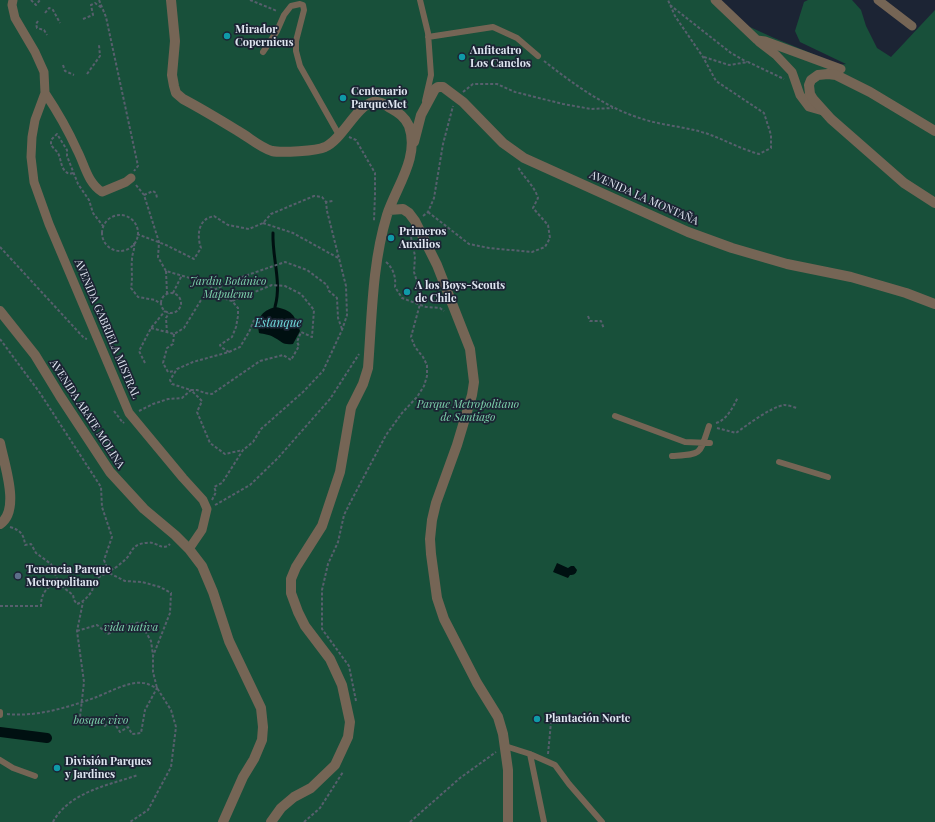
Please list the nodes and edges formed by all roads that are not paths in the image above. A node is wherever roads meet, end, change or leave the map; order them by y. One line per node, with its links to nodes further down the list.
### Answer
1 (13, 0): 12 (street, AVENIDA GABRIELA MISTRAL)
2 (171, 0): 16 (street)
3 (420, 0): 7 (lane)
4 (714, 0): 8 (street)
5 (878, 0): 6 (street)
6 (912, 26)
7 (428, 37): 10 (lane); 14 (lane)
8 (761, 41): 11 (street); 13 (street)
9 (263, 52): 16 (lane)
10 (538, 56)
11 (841, 69)
12 (45, 93): 18 (street, AVENIDA GABRIELA MISTRAL); 32 (street, AVENIDA GABRIELA MISTRAL)
13 (823, 111): 15 (street); 19 (street)
14 (421, 115): 17 (street, AVENIDA LA MONTAÑA); 21 (street, AVENIDA LA MONTAÑA)
15 (935, 131)
16 (344, 136): 17 (street)
17 (409, 158): 20 (street)
18 (131, 178)
19 (935, 203)
20 (389, 210): 33 (street); 38 (street)
21 (935, 304)
22 (0, 310): 32 (street, AVENIDA ABATE MOLINA)
23 (615, 416): 26 (lane)
24 (709, 426): 26 (lane)
25 (0, 443): 31 (street)
26 (703, 443): 27 (lane); 28 (lane)
27 (710, 443)
28 (672, 456)
29 (779, 462): 30 (lane)
30 (828, 476)
31 (0, 523)
32 (188, 549): 37 (street, AVENIDA ABATE MOLINA)
33 (505, 746): 34 (lane); 39 (street)
34 (530, 754): 40 (lane); 41 (lane)
35 (0, 760): 36 (lane)
36 (35, 776)
37 (223, 822)
38 (271, 822)
39 (508, 822)
40 (544, 822)
41 (602, 822)

